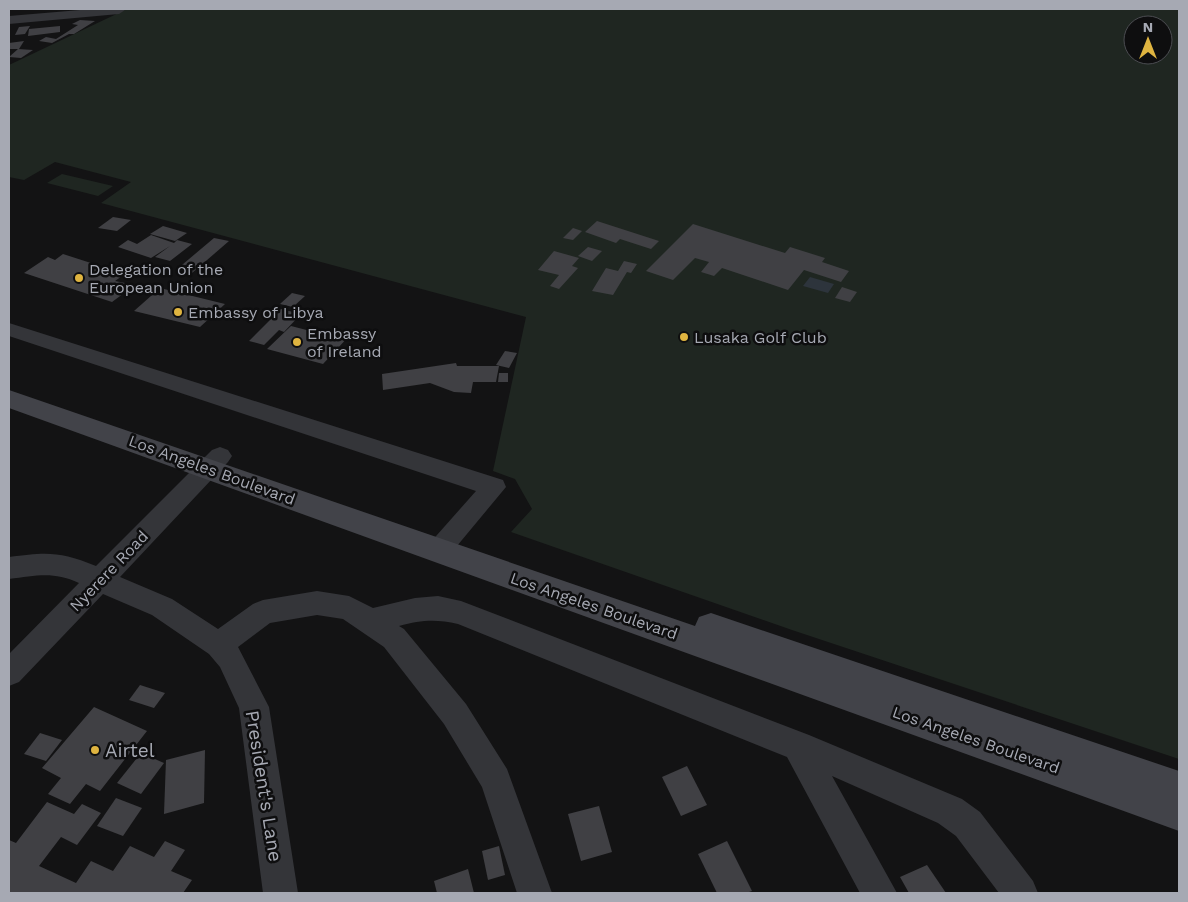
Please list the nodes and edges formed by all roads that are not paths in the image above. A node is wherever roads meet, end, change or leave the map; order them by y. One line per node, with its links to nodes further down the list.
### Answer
1 (118, 10): 2 (street)
2 (9, 20)
3 (9, 329): 7 (street)
4 (9, 382): 6 (main road, Los Angeles Boulevard)
5 (9, 399): 6 (main road, Los Angeles Boulevard)
6 (214, 462): 7 (main road, Los Angeles Boulevard); 9 (street, Nyerere Road)
7 (444, 544): 14 (main road, Los Angeles Boulevard); 15 (main road, Los Angeles Boulevard)
8 (9, 568): 9 (street, President's Lane)
9 (100, 580): 11 (street, President's Lane); 12 (street, Nyerere Road)
10 (370, 621): 11 (street); 13 (street); 17 (street)
11 (219, 645): 16 (street, President's Lane)
12 (9, 673)
13 (798, 746): 18 (street); 19 (street)
14 (1179, 789)
15 (1179, 812)
16 (280, 893)
17 (534, 893)
18 (880, 893)
19 (1021, 893)

